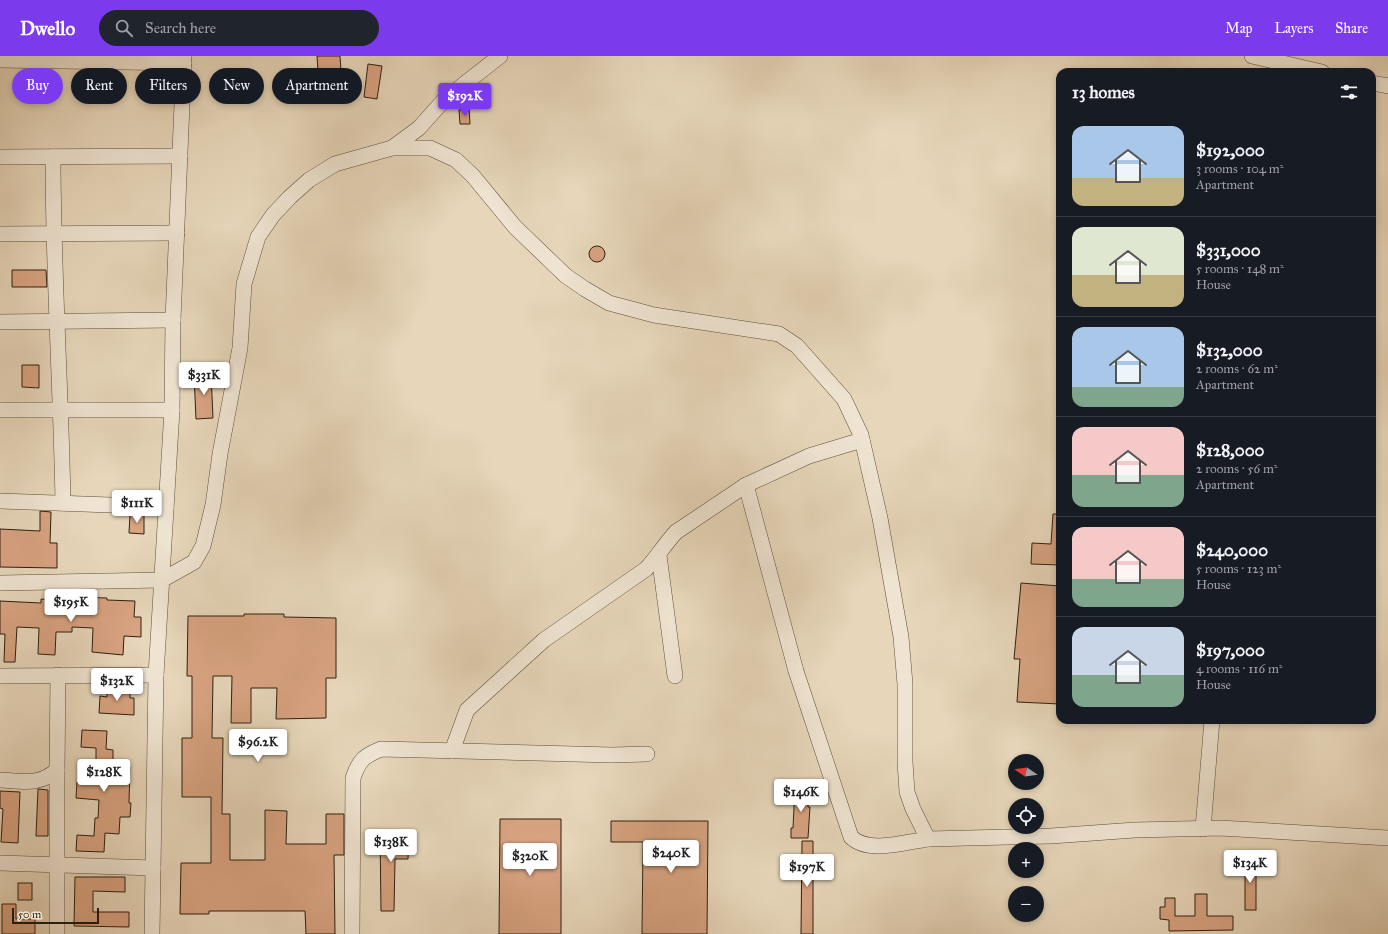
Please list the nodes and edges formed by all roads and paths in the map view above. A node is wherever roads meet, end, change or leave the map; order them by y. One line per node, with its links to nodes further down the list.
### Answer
1 (500, 56): 9 (street)
2 (1252, 56): 6 (street)
3 (61, 59): 4 (street); 5 (street)
4 (0, 60)
5 (184, 60): 10 (street)
6 (1304, 68)
7 (1376, 84): 8 (street)
8 (1388, 86)
9 (392, 148): 22 (street); 28 (street)
10 (180, 156): 12 (street); 13 (street)
11 (0, 157): 12 (street)
12 (53, 157): 15 (street)
13 (176, 232): 15 (street); 16 (street)
14 (0, 234): 15 (street)
15 (53, 234): 17 (street)
16 (172, 320): 17 (street); 21 (street)
17 (56, 321): 18 (street); 20 (street)
18 (0, 322)
19 (0, 410): 20 (street)
20 (61, 410): 21 (street); 25 (street)
21 (172, 410): 26 (street)
22 (862, 440): 23 (street); 41 (street)
23 (746, 485): 27 (street); 41 (street)
24 (0, 501): 25 (street)
25 (63, 503): 26 (street)
26 (166, 508): 28 (street)
27 (659, 555): 33 (street); 35 (street)
28 (162, 580): 29 (street); 31 (street)
29 (0, 583)
30 (58, 675): 31 (street); 32 (street); 37 (street)
31 (156, 675): 44 (street)
32 (0, 676)
33 (675, 676)
34 (1212, 724): 39 (street)
35 (452, 751): 36 (street); 47 (street)
36 (647, 754)
37 (57, 770): 38 (street); 43 (street)
38 (0, 780)
39 (1203, 829): 40 (street); 41 (street)
40 (1388, 838)
41 (928, 839)
42 (0, 863): 43 (street)
43 (58, 864): 44 (street); 45 (street)
44 (153, 868): 46 (street)
45 (57, 934)
46 (152, 934)
47 (352, 934)

